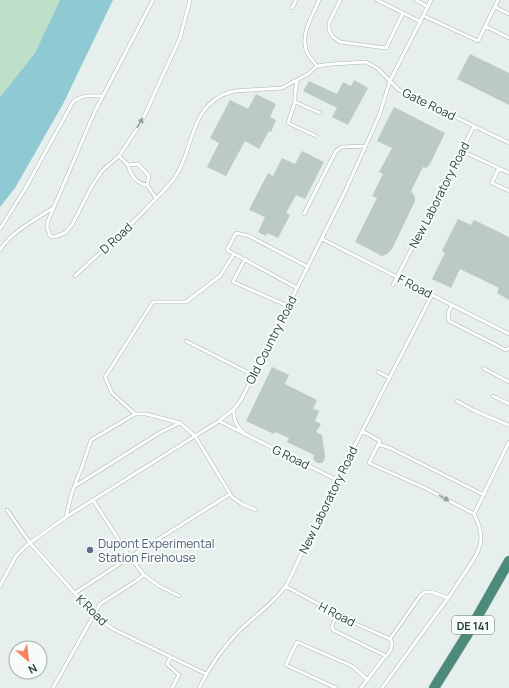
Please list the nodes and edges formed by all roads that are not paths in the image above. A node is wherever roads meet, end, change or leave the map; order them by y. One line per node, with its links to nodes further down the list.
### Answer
1 (153, 0): 22 (lane)
2 (190, 0): 30 (lane, one-way to 2)
3 (296, 0): 11 (lane)
4 (319, 0): 19 (lane)
5 (340, 0): 13 (lane)
6 (378, 0): 13 (lane)
7 (416, 0): 12 (lane)
8 (431, 0): 12 (lane, Old Country Road)
9 (498, 0): 10 (lane)
10 (495, 7): 14 (lane); 17 (lane)
11 (292, 8)
12 (428, 8): 15 (lane, Old Country Road)
13 (403, 13): 16 (lane)
14 (509, 14)
15 (424, 16): 16 (lane, Old Country Road); 17 (lane)
16 (421, 22): 21 (lane, Old Country Road)
17 (485, 26): 18 (lane)
18 (509, 38)
19 (317, 66): 20 (lane, Gate Road); 21 (lane, Gate Road)
20 (298, 80): 23 (lane); 36 (lane, Gate Road)
21 (390, 82): 25 (lane, Gate Road); 28 (lane, Old Country Road)
22 (102, 96): 37 (lane); 39 (lane)
23 (295, 102): 24 (lane); 26 (lane)
24 (320, 113)
25 (474, 126): 27 (lane, Gate Road); 29 (lane, New Laboratory Road)
26 (316, 136)
27 (509, 143)
28 (366, 146): 38 (lane); 40 (lane, Old Country Road)
29 (462, 151): 32 (lane); 46 (lane, New Laboratory Road)
30 (119, 156): 31 (lane); 37 (lane)
31 (128, 166): 34 (lane); 34 (lane)
32 (499, 168): 33 (lane); 35 (lane)
33 (509, 173)
34 (147, 185): 36 (lane)
35 (509, 191)
36 (156, 198): 45 (lane, D Road)
37 (54, 207): 41 (lane)
38 (304, 214)
39 (0, 229)
40 (322, 239): 44 (lane, Old Country Road); 46 (lane, F Road)
41 (0, 250)
42 (234, 254): 43 (lane); 44 (lane); 64 (lane)
43 (245, 260): 48 (lane); 51 (lane)
44 (308, 267): 48 (lane, Old Country Road)
45 (75, 276)
46 (397, 277): 47 (lane, New Laboratory Road); 49 (lane, F Road)
47 (393, 285)
48 (297, 288): 51 (lane, Old Country Road)
49 (432, 295): 50 (lane, F Road); 58 (lane, New Laboratory Road)
50 (452, 305): 52 (lane, F Road); 54 (lane)
51 (288, 306): 57 (lane, Old Country Road)
52 (509, 334)
53 (186, 341): 57 (lane)
54 (509, 348)
55 (483, 368): 59 (lane)
56 (378, 372): 58 (lane)
57 (254, 375): 63 (lane, Old Country Road)
58 (390, 378): 68 (lane, New Laboratory Road)
59 (509, 382)
60 (493, 396): 62 (lane)
61 (458, 401): 67 (lane)
62 (509, 404)
63 (234, 409): 65 (lane, Old Country Road); 69 (lane)
64 (135, 414): 66 (lane); 74 (lane)
65 (219, 421): 69 (lane, G Road); 70 (lane, Old Country Road)
66 (180, 422): 70 (lane); 74 (lane)
67 (509, 425)
68 (362, 431): 72 (lane); 73 (lane, New Laboratory Road)
69 (246, 434): 73 (lane, G Road)
70 (195, 436): 75 (lane); 77 (lane, Old Country Road)
71 (509, 442): 76 (lane)
72 (378, 444): 76 (lane); 80 (lane, one-way to 80)
73 (337, 480): 87 (lane, New Laboratory Road)
74 (74, 486): 81 (lane)
75 (230, 494): 79 (lane); 83 (lane)
76 (484, 495): 80 (lane)
77 (93, 500): 81 (lane, Old Country Road); 83 (lane)
78 (8, 510): 82 (lane, K Road)
79 (256, 510)
80 (474, 514): 90 (lane)
81 (66, 517): 82 (lane, Old Country Road)
82 (30, 543): 86 (lane, Old Country Road); 88 (lane, K Road)
83 (130, 557): 85 (lane); 88 (lane)
84 (509, 561): 104 (highway, DE 141)
85 (144, 575): 89 (lane); 91 (lane)
86 (0, 586)
87 (285, 586): 92 (lane, H Road); 96 (lane, New Laboratory Road)
88 (75, 593): 91 (lane, K Road)
89 (179, 596)
90 (448, 598): 93 (lane); 103 (lane)
91 (93, 614): 95 (lane, K Road); 98 (lane)
92 (336, 614): 93 (lane, H Road); 94 (lane)
93 (390, 639): 94 (lane)
94 (386, 656): 97 (lane)
95 (171, 657): 96 (lane, K Road); 99 (lane)
96 (206, 674): 100 (lane, New Laboratory Road)
97 (368, 680): 101 (lane); 102 (lane)
98 (53, 688)
99 (172, 688)
100 (199, 688)
101 (336, 688)
102 (361, 688)
103 (382, 688)
104 (434, 688)

